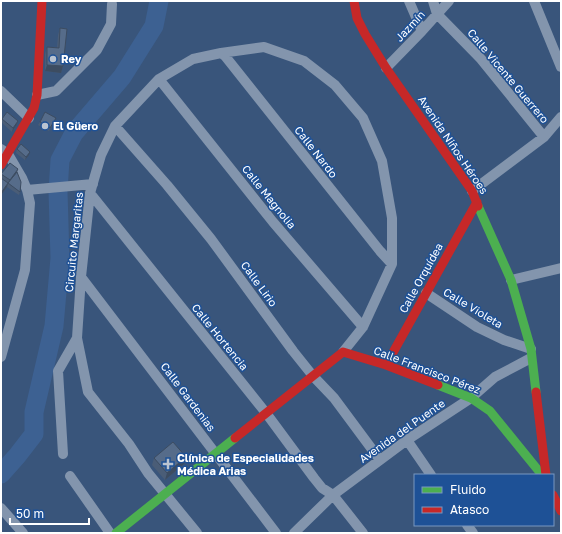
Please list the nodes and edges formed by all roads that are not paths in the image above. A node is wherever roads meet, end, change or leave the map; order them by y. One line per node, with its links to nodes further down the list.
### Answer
1 (42, 1): 15 (street)
2 (354, 1): 12 (street, Avenida Niños Héroes)
3 (409, 1): 9 (street)
4 (433, 1): 8 (street)
5 (449, 1): 8 (street, Jazmín)
6 (534, 1): 11 (street)
7 (112, 4): 15 (street)
8 (437, 14): 9 (street, Jazmín); 19 (street, Calle Vicente Guerrero)
9 (422, 31): 12 (street, Jazmín)
10 (221, 53): 13 (street, Circuito Margaritas); 26 (street, Calle Nardo); 26 (street, Circuito Margaritas)
11 (561, 67)
12 (386, 68): 24 (street, Avenida Niños Héroes)
13 (159, 79): 18 (street, Circuito Margaritas); 31 (street, Calle Magnolia)
14 (1, 91): 17 (street)
15 (37, 95): 17 (street)
16 (561, 116): 19 (street)
17 (29, 118): 20 (street)
18 (115, 126): 22 (street, Circuito Margaritas); 37 (street, Calle Lirio)
19 (544, 137): 24 (street)
20 (4, 152): 21 (street); 23 (street)
21 (1, 165)
22 (92, 188): 23 (street); 28 (street, Circuito Margaritas); 39 (street, Calle Hortencia)
23 (27, 190): 35 (street)
24 (472, 191): 25 (street, Avenida Niños Héroes)
25 (477, 202): 29 (street, Avenida Niños Héroes); 30 (street, Calle Orquídea)
26 (392, 264): 31 (street, Circuito Margaritas)
27 (561, 268): 29 (street)
28 (81, 277): 32 (street, Circuito Margaritas); 41 (street, Calle Gardenias)
29 (511, 280): 34 (street, Avenida Niños Héroes)
30 (426, 293): 34 (street, Calle Violeta); 36 (street, Calle Orquídea)
31 (363, 327): 33 (street, Circuito Margaritas)
32 (76, 338): 42 (street); 48 (street, Circuito Margaritas)
33 (343, 352): 36 (street, Calle Francisco Pérez); 37 (street, Circuito Margaritas)
34 (531, 354): 38 (street, Avenida del Puente); 46 (street, Avenida Niños Héroes)
35 (1, 358)
36 (386, 365): 38 (street, Calle Francisco Pérez)
37 (313, 376): 39 (street, Circuito Margaritas); 43 (street, Calle Lirio)
38 (470, 398): 40 (street, Avenida del Puente); 45 (street, Calle Francisco Pérez)
39 (266, 413): 41 (street, Circuito Margaritas); 49 (street, Calle Hortencia)
40 (407, 440): 43 (street, Avenida del Puente); 44 (street)
41 (216, 453): 48 (street, Circuito Margaritas); 57 (street, Calle Gardenias)
42 (63, 454)
43 (380, 460): 49 (street, Avenida del Puente)
44 (430, 474)
45 (541, 474)
46 (546, 474)
47 (70, 476): 54 (street)
48 (165, 493): 55 (street, Circuito Margaritas); 56 (street)
49 (333, 495): 58 (street, Avenida del Puente); 59 (street, Calle Hortencia)
50 (554, 497): 52 (street)
51 (1, 508): 53 (street)
52 (561, 510)
53 (23, 533)
54 (110, 533)
55 (116, 533)
56 (197, 533)
57 (276, 533)
58 (294, 533)
59 (363, 533)

